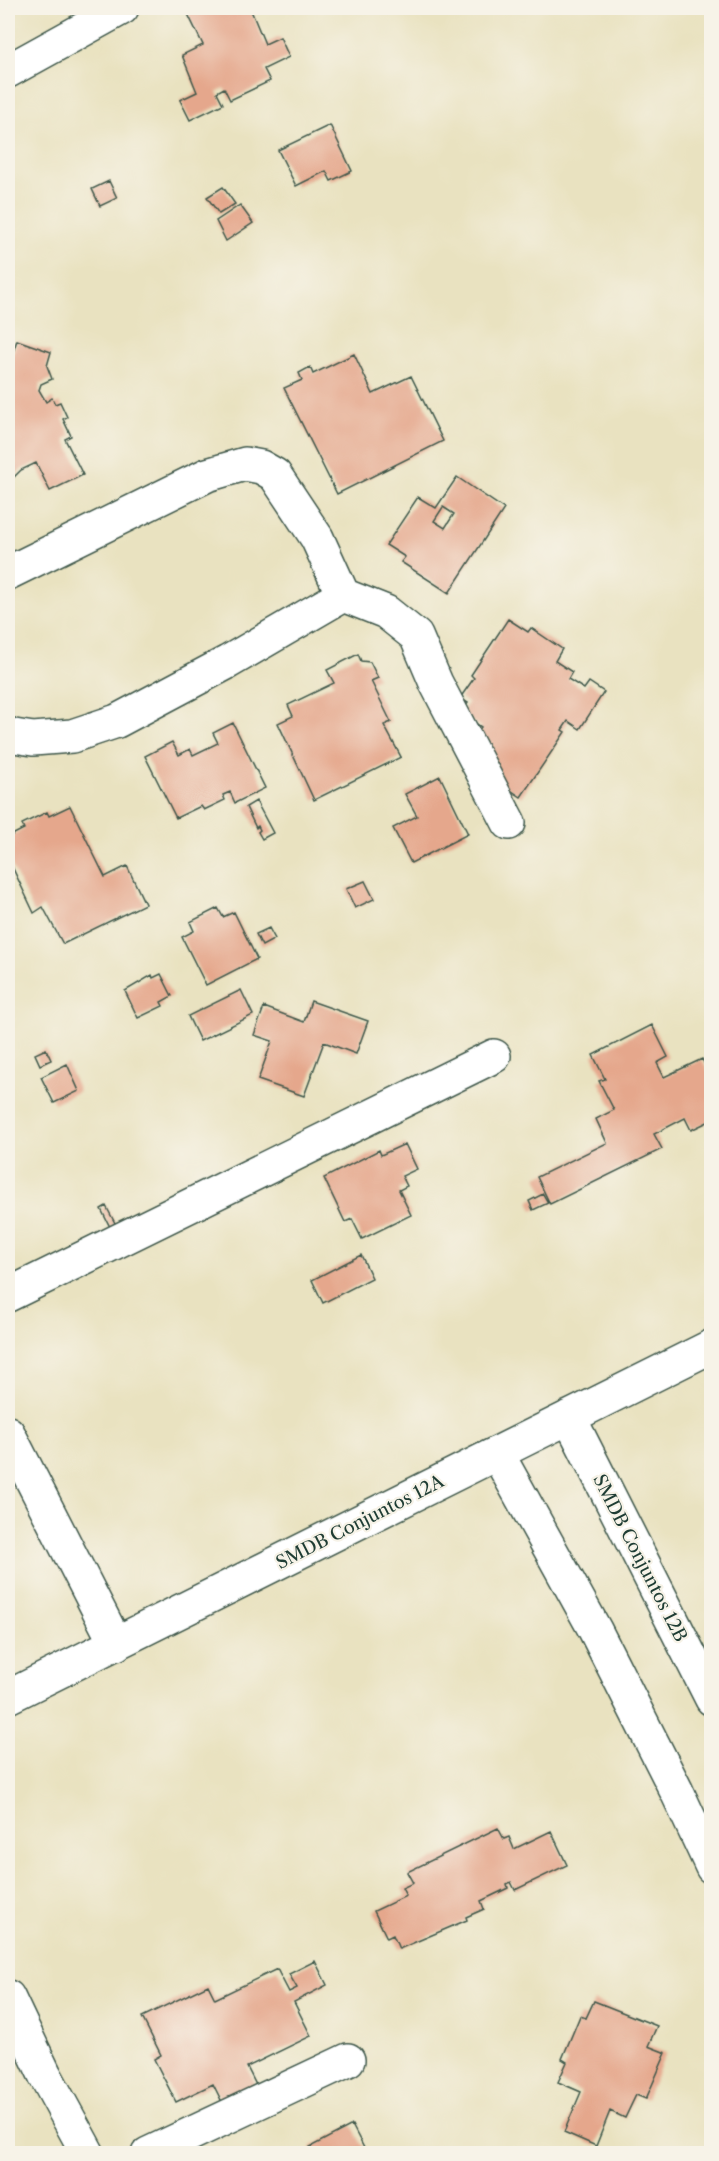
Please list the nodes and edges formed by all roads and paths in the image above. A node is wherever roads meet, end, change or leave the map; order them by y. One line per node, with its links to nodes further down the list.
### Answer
1 (122, 8): 2 (street)
2 (8, 71)
3 (8, 573): 4 (street)
4 (343, 595): 5 (street); 6 (street)
5 (8, 735)
6 (509, 823)
7 (494, 1056): 8 (street)
8 (8, 1295)
9 (711, 1346): 10 (street, SMDB Conjuntos 12A)
10 (569, 1417): 12 (street, SMDB Conjuntos 12A); 15 (street, SMDB Conjuntos 12B)
11 (8, 1433): 13 (street)
12 (497, 1453): 13 (street, SMDB Conjuntos 12A); 16 (street)
13 (116, 1644): 14 (street, SMDB Conjuntos 12A)
14 (8, 1697)
15 (711, 1699)
16 (711, 1867)
17 (8, 1997): 19 (street)
18 (348, 2060): 20 (street)
19 (88, 2154)
20 (148, 2154)

